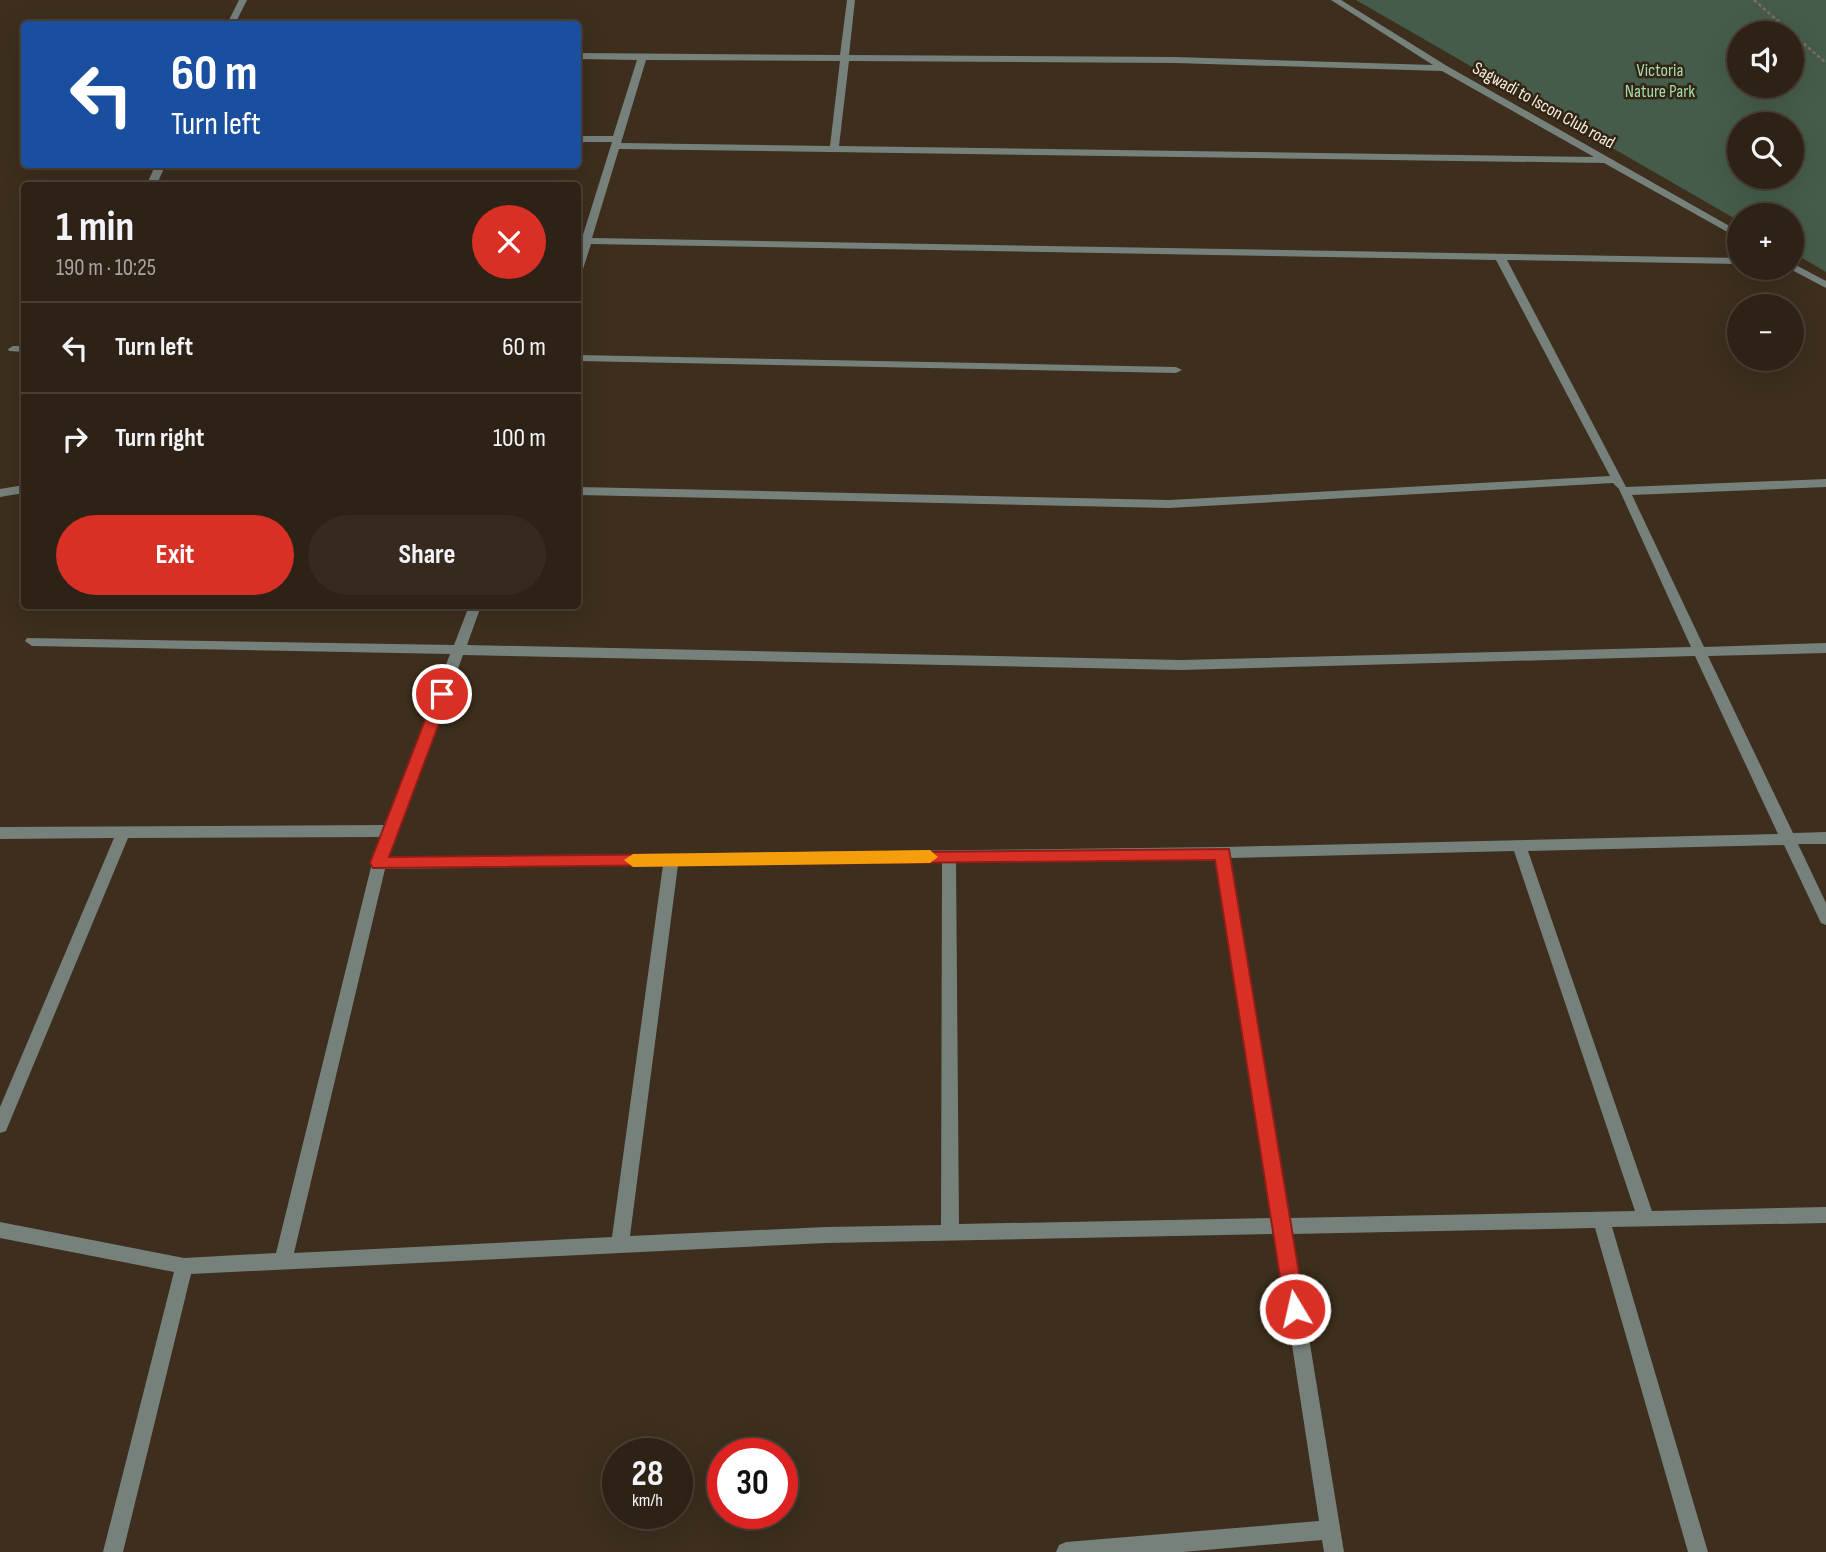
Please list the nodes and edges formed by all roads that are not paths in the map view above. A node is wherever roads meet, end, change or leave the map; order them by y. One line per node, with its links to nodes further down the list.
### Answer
1 (243, 0): 4 (street)
2 (851, 0): 7 (street)
3 (1335, 0): 8 (street, Sagwadi to Iscon Club road)
4 (232, 21)
5 (581, 56): 6 (street)
6 (642, 57): 7 (street); 10 (street)
7 (843, 58): 8 (street); 11 (street)
8 (1444, 68): 12 (street, Sagwadi to Iscon Club road)
9 (581, 139): 10 (street)
10 (616, 143): 11 (street); 14 (street)
11 (834, 149): 12 (street)
12 (1608, 160): 13 (street, Sagwadi to Iscon Club road)
13 (1727, 229)
14 (582, 241): 15 (street)
15 (1500, 257): 16 (street); 22 (street)
16 (1727, 261)
17 (1804, 273): 18 (street)
18 (1826, 285)
19 (581, 358): 20 (street)
20 (1176, 370)
21 (1826, 483): 22 (street)
22 (1620, 485): 24 (street); 30 (street)
23 (21, 490): 25 (street)
24 (581, 491)
25 (0, 494)
26 (474, 609): 28 (street)
27 (32, 641): 28 (street)
28 (460, 648): 30 (street); 31 (street)
29 (1826, 648): 30 (street)
30 (1698, 652): 34 (street)
31 (391, 831): 33 (street); 40 (street)
32 (0, 832): 33 (street)
33 (123, 833): 42 (street)
34 (1787, 838): 35 (street); 36 (street); 41 (street)
35 (1826, 838)
36 (1519, 846): 37 (street); 44 (street)
37 (1223, 853): 38 (street); 46 (street)
38 (949, 857): 39 (street); 48 (street)
39 (671, 860): 40 (street); 49 (street)
40 (379, 863): 50 (street)
41 (1826, 919)
42 (0, 1126)
43 (1826, 1215): 44 (street)
44 (1646, 1219): 45 (street)
45 (1601, 1220): 46 (street); 56 (street)
46 (1282, 1226): 48 (street); 52 (street)
47 (0, 1230): 51 (street)
48 (950, 1233): 49 (street)
49 (620, 1245): 50 (street)
50 (283, 1261): 51 (street)
51 (184, 1266): 53 (street)
52 (1331, 1530): 54 (street); 55 (street)
53 (113, 1552)
54 (1066, 1552)
55 (1334, 1552)
56 (1698, 1552)

